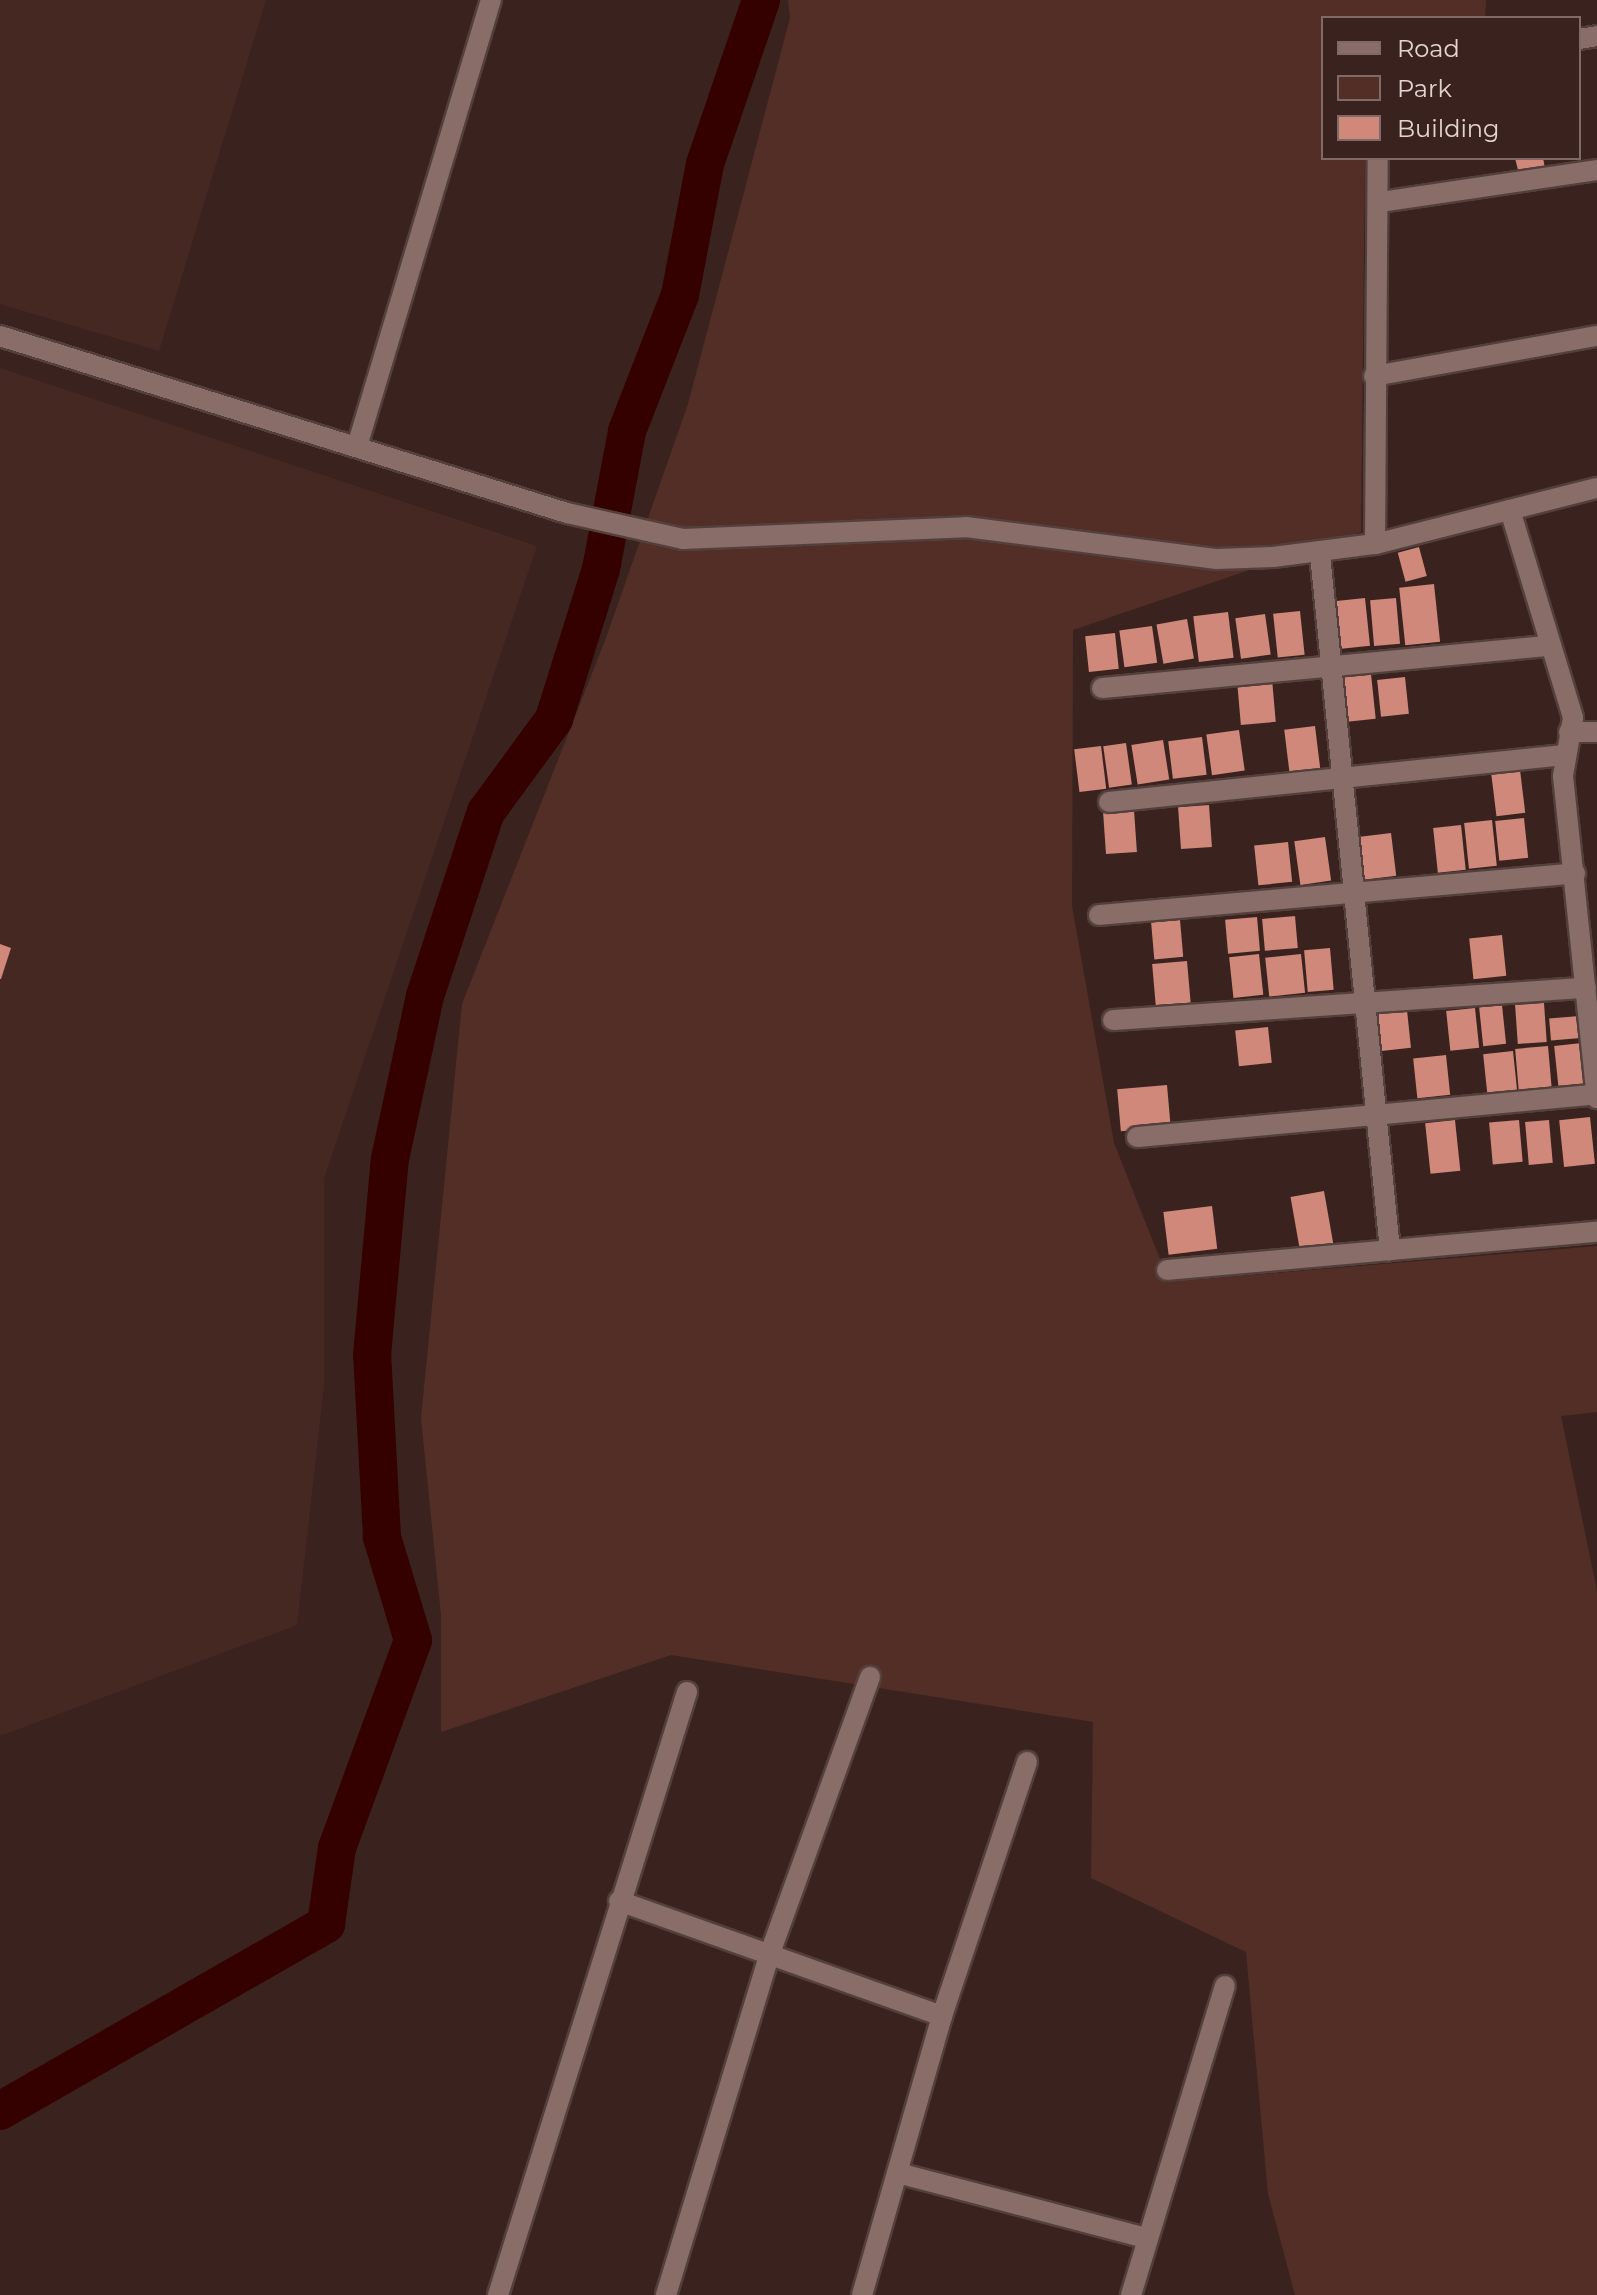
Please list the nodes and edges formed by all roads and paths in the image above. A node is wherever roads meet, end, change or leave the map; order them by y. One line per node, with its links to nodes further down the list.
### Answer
1 (491, 0): 8 (street)
2 (1378, 160): 4 (street)
3 (1597, 170): 4 (street)
4 (1381, 202): 7 (street)
5 (0, 336): 8 (street)
6 (1597, 336): 7 (street)
7 (1374, 376): 11 (street)
8 (358, 443): 12 (street)
9 (1597, 488): 10 (street)
10 (1510, 510): 11 (street); 13 (street)
11 (1375, 544): 12 (street)
12 (1320, 554): 14 (street)
13 (1547, 646): 14 (street); 16 (street)
14 (1331, 667): 15 (street); 19 (street)
15 (1102, 688)
16 (1569, 732): 17 (street); 18 (street)
17 (1597, 732)
18 (1562, 755): 19 (street); 21 (street)
19 (1342, 781): 20 (street); 22 (street)
20 (1109, 802)
21 (1575, 873): 22 (street); 24 (street)
22 (1355, 895): 23 (street); 25 (street)
23 (1099, 915)
24 (1586, 988): 25 (street); 27 (street)
25 (1365, 1004): 26 (street); 28 (street)
26 (1113, 1020)
27 (1597, 1096): 28 (street)
28 (1376, 1113): 29 (street); 31 (street)
29 (1137, 1137)
30 (1597, 1232): 31 (street)
31 (1390, 1250): 32 (street)
32 (1167, 1270)
33 (870, 1677): 37 (street)
34 (687, 1692): 36 (street)
35 (1027, 1762): 39 (street)
36 (619, 1901): 37 (street); 42 (street)
37 (769, 1956): 39 (street); 43 (street)
38 (1225, 1986): 41 (street)
39 (942, 2016): 40 (street)
40 (898, 2173): 41 (street); 44 (street)
41 (1146, 2238): 45 (street)
42 (498, 2295)
43 (666, 2295)
44 (862, 2295)
45 (1131, 2295)

